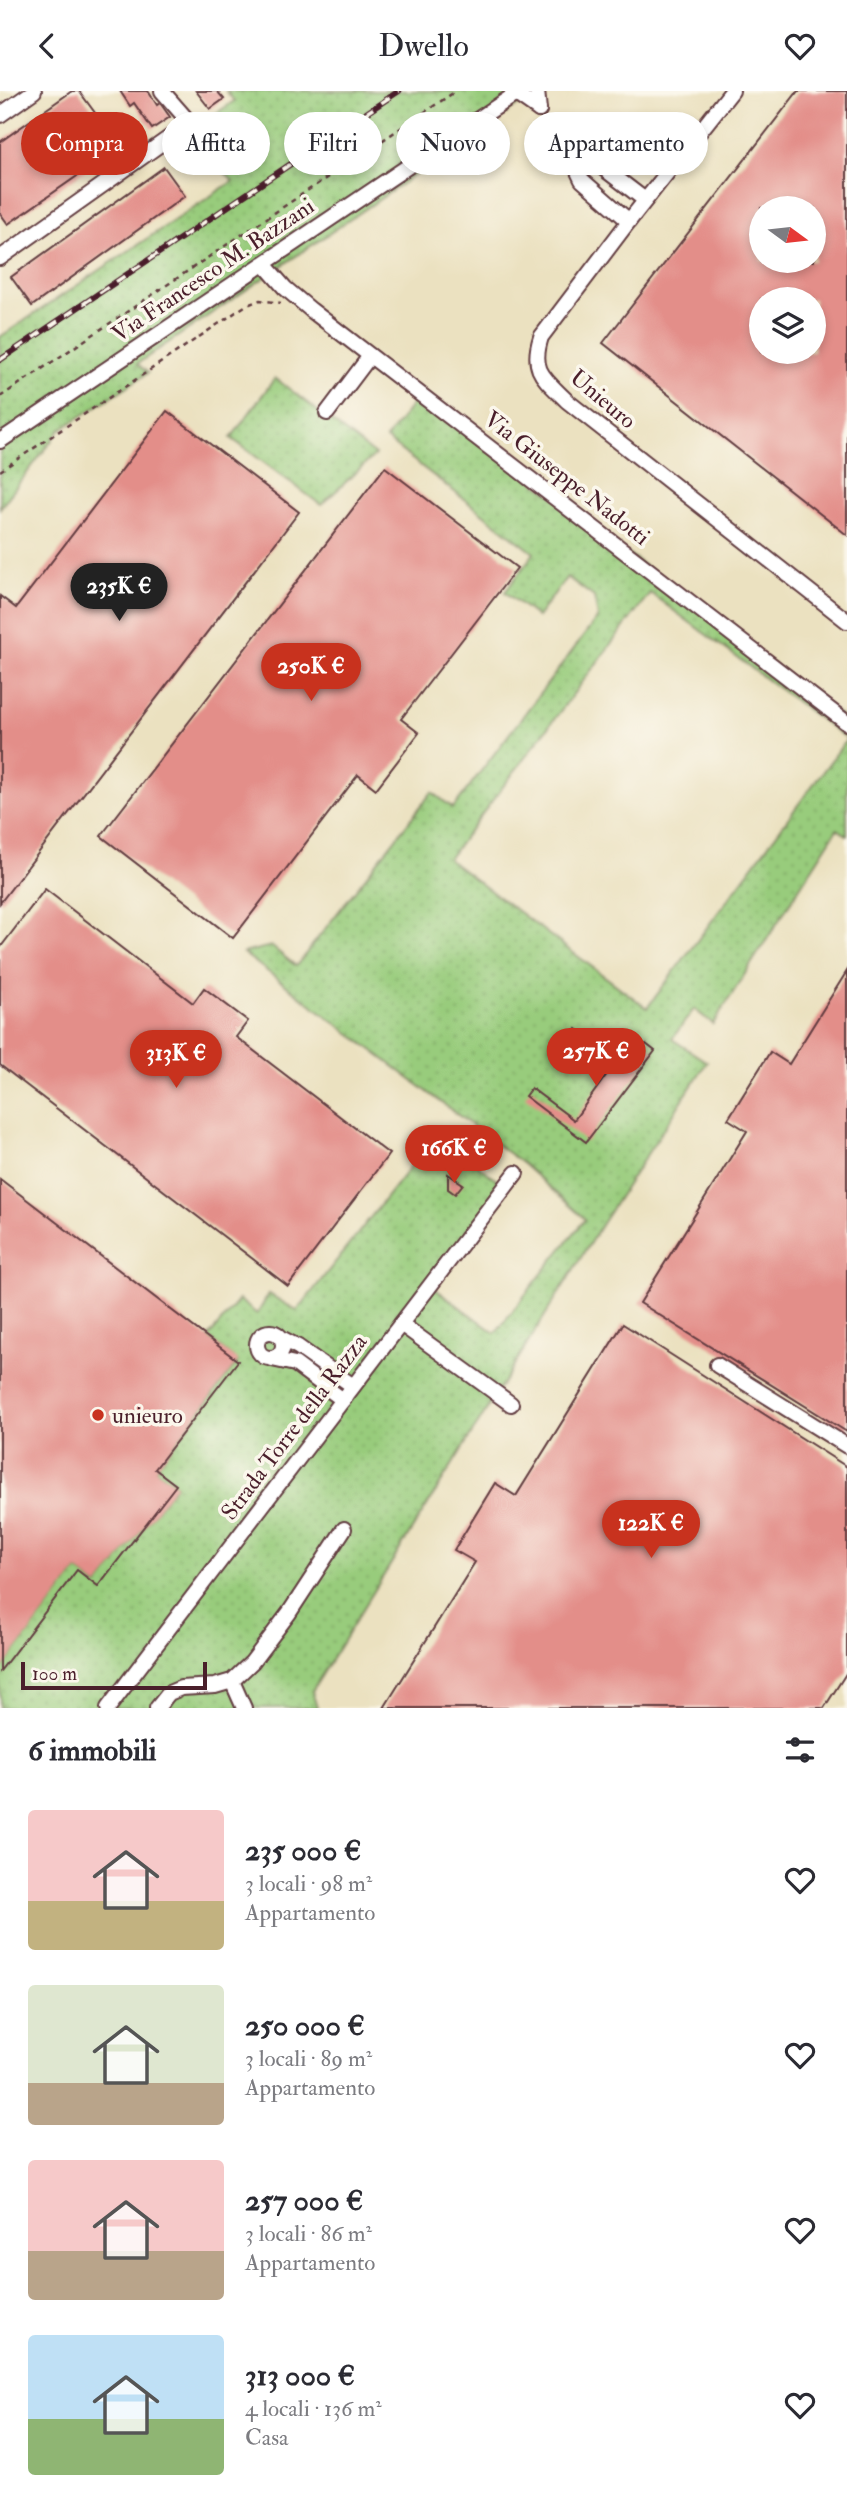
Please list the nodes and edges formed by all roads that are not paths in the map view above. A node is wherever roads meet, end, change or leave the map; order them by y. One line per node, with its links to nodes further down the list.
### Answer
1 (34, 91): 6 (street)
2 (162, 91): 9 (street)
3 (537, 91): 5 (street)
4 (732, 91): 7 (street, Unieuro)
5 (518, 92): 10 (street, Via Francesco M. Bazzani)
6 (0, 115)
7 (645, 200): 8 (street, Unieuro); 8 (street)
8 (629, 221): 14 (street, Unieuro)
9 (0, 258)
10 (264, 264): 11 (street, Via Giuseppe Nadotti); 13 (street, Via Francesco M. Bazzani)
11 (370, 356): 12 (street); 15 (street, Via Giuseppe Nadotti)
12 (327, 413)
13 (0, 440)
14 (847, 621)
15 (847, 723)
16 (516, 1174): 17 (street, Strada Torre della Razza)
17 (401, 1324): 21 (street, Strada Torre della Razza); 23 (street)
18 (281, 1338): 19 (street); 19 (street); 21 (street)
19 (272, 1359): 22 (street)
20 (717, 1365): 24 (street)
21 (353, 1386): 22 (street, Strada Torre della Razza)
22 (343, 1400): 27 (street, Strada Torre della Razza)
23 (511, 1404)
24 (847, 1446)
25 (344, 1529): 26 (street)
26 (232, 1681): 28 (street); 29 (street)
27 (108, 1708)
28 (157, 1708)
29 (244, 1708)

